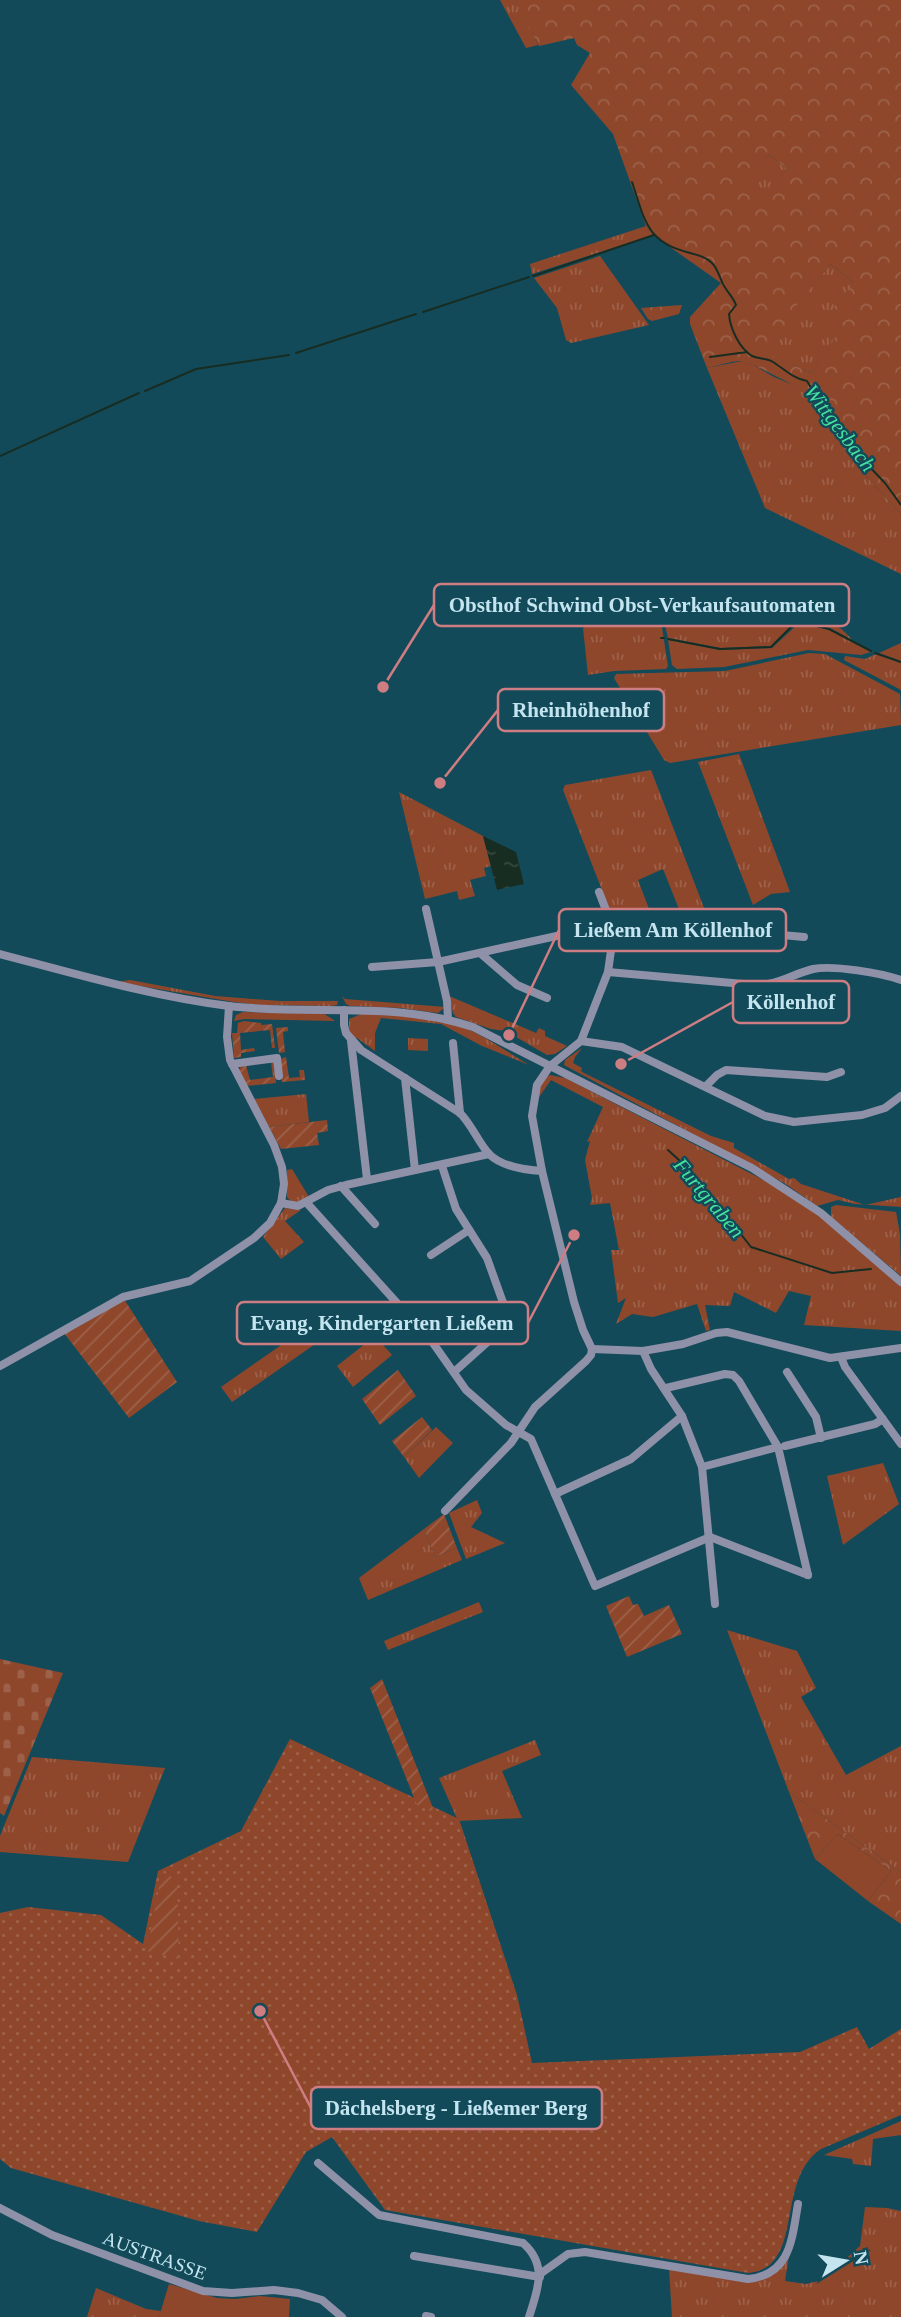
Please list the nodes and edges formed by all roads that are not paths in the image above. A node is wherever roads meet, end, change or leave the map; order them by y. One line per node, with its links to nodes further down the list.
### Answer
1 (599, 892): 3 (street)
2 (426, 909): 7 (street)
3 (611, 923): 4 (street); 5 (street); 9 (street)
4 (804, 937)
5 (480, 953): 7 (street); 11 (street)
6 (0, 954): 12 (street)
7 (438, 962): 8 (street); 14 (street)
8 (372, 967)
9 (608, 972): 10 (street); 16 (street)
10 (901, 980)
11 (547, 998)
12 (229, 1006): 13 (street); 18 (street)
13 (344, 1010): 14 (street); 15 (street)
14 (448, 1019): 19 (street)
15 (351, 1041): 22 (street); 30 (street)
16 (581, 1041): 19 (street); 23 (street)
17 (453, 1043): 25 (street)
18 (232, 1064): 21 (street); 33 (street)
19 (550, 1066): 29 (street); 37 (street)
20 (841, 1072): 23 (street)
21 (279, 1076)
22 (405, 1078): 25 (street); 28 (street)
23 (706, 1086): 24 (street)
24 (901, 1096)
25 (460, 1113): 26 (street)
26 (489, 1154): 27 (street); 29 (street)
27 (442, 1166): 28 (street); 35 (street)
28 (415, 1170): 30 (street)
29 (542, 1171): 39 (street)
30 (367, 1179): 31 (street)
31 (341, 1186): 32 (street); 34 (street)
32 (306, 1202): 33 (street); 43 (street)
33 (281, 1203): 42 (street)
34 (375, 1224)
35 (469, 1230): 36 (street); 43 (street)
36 (431, 1255)
37 (901, 1282)
38 (901, 1348): 41 (street)
39 (592, 1349): 40 (street); 47 (street)
40 (643, 1351): 41 (street); 45 (street)
41 (841, 1357): 48 (street)
42 (0, 1366)
43 (454, 1372): 49 (street)
44 (787, 1372): 50 (street)
45 (666, 1388): 46 (street); 53 (street)
46 (682, 1416): 54 (street); 55 (street)
47 (527, 1417): 49 (street); 51 (street)
48 (883, 1419): 50 (street); 52 (street)
49 (517, 1433): 51 (street); 56 (street)
50 (821, 1438): 53 (street)
51 (531, 1439): 55 (street)
52 (901, 1444)
53 (782, 1446): 54 (street); 57 (street)
54 (702, 1467): 57 (street)
55 (555, 1494): 57 (street)
56 (445, 1511)
57 (710, 1536): 58 (street)
58 (715, 1604)
59 (318, 2163): 63 (street)
60 (798, 2204): 63 (street)
61 (0, 2208): 64 (street, AUSTRASSE)
62 (414, 2256): 63 (street)
63 (540, 2276): 65 (street)
64 (342, 2317)
65 (529, 2317)

